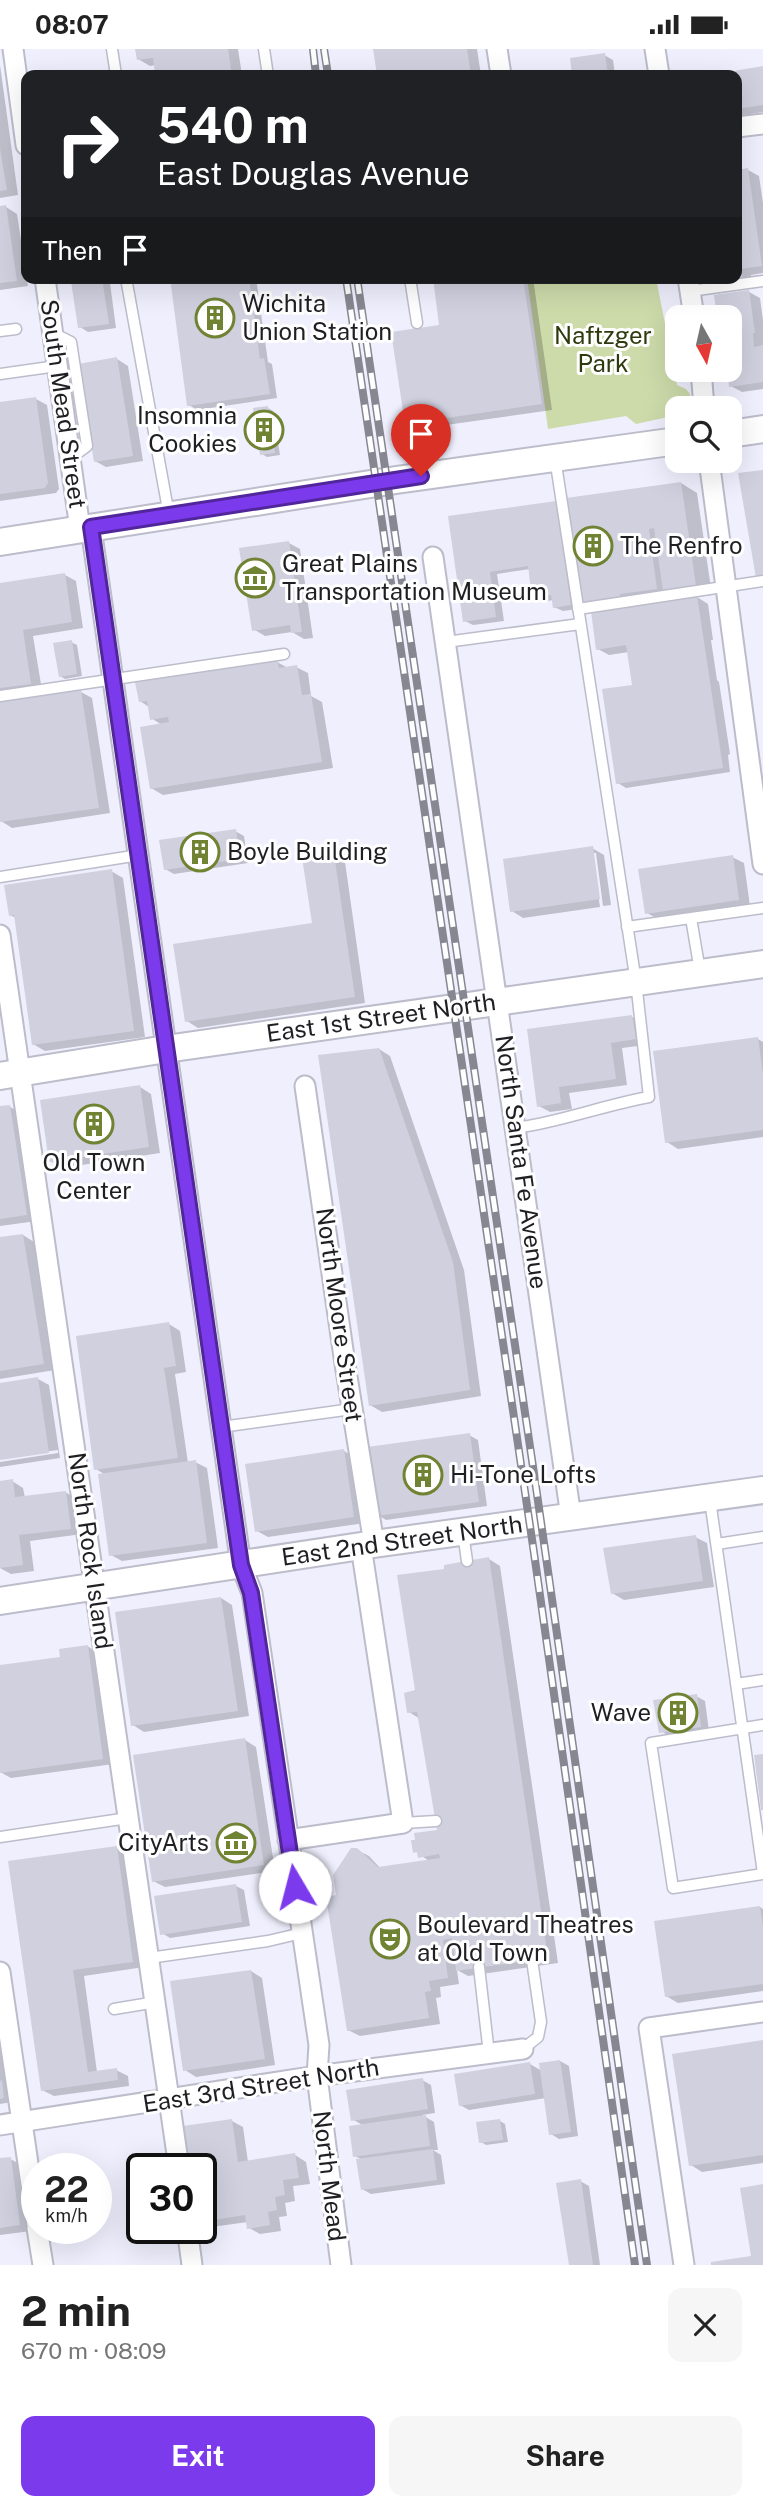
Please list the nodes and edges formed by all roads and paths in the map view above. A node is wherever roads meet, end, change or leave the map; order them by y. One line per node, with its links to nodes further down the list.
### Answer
1 (13, 49): 10 (street)
2 (112, 49): 7 (lane)
3 (264, 49): 6 (lane)
4 (497, 49): 8 (street)
5 (655, 49): 9 (street)
6 (267, 69)
7 (115, 70)
8 (500, 70)
9 (658, 70)
10 (21, 108)
11 (763, 124): 12 (street)
12 (742, 126)
13 (763, 281): 14 (lane)
14 (742, 282)
15 (46, 284): 24 (street, South Mead Street)
16 (127, 284): 33 (lane)
17 (411, 284): 21 (lane)
18 (708, 284): 19 (lane)
19 (689, 285): 20 (street)
20 (692, 305)
21 (417, 323)
22 (16, 329): 23 (lane)
23 (0, 331)
24 (52, 333): 25 (street, South Mead Street); 31 (lane)
25 (57, 366): 26 (lane); 31 (street, South Mead Street)
26 (0, 375)
27 (763, 429): 28 (street)
28 (742, 432)
29 (665, 443): 30 (street)
30 (555, 457): 33 (street); 39 (lane)
31 (70, 459): 34 (street, South Mead Street)
32 (711, 473): 38 (street)
33 (169, 515): 34 (street)
34 (86, 528): 35 (street); 43 (street, South Mead Street)
35 (0, 541)
36 (433, 557): 41 (street, North Santa Fe Avenue)
37 (763, 581): 38 (lane)
38 (726, 587): 39 (lane); 46 (street)
39 (578, 609): 40 (lane)
40 (580, 624): 41 (lane); 50 (lane)
41 (446, 642): 55 (street, North Santa Fe Avenue)
42 (284, 654): 43 (lane)
43 (114, 679): 44 (lane); 45 (street, South Mead Street)
44 (0, 696)
45 (139, 855): 47 (lane); 56 (street, South Mead Street)
46 (763, 864)
47 (0, 877)
48 (763, 908): 49 (lane)
49 (691, 918): 50 (lane); 53 (lane)
50 (627, 927): 54 (lane)
51 (0, 935): 57 (street, North Rock Island)
52 (763, 964): 53 (street, East 1st Street North)
53 (701, 973): 54 (street, East 1st Street North)
54 (636, 982): 55 (street, East 1st Street North); 59 (lane)
55 (498, 1002): 56 (street, East 1st Street North); 59 (street, North Santa Fe Avenue)
56 (166, 1049): 57 (street, East 1st Street North); 61 (street, South Mead Street)
57 (10, 1075): 71 (street, North Rock Island)
58 (305, 1086): 60 (street, North Moore Street)
59 (516, 1128): 64 (street, North Santa Fe Avenue)
60 (352, 1409): 61 (lane); 68 (street, North Moore Street)
61 (221, 1427): 70 (street, North Mead)
62 (763, 1490): 63 (street, East 2nd Street North)
63 (709, 1497): 64 (street, East 2nd Street North); 67 (lane)
64 (571, 1517): 65 (street, East 2nd Street North)
65 (463, 1532): 68 (street, East 2nd Street North); 69 (lane)
66 (763, 1537): 67 (lane)
67 (716, 1544): 74 (lane)
68 (367, 1545): 70 (street, East 2nd Street North); 79 (street, North Moore Street)
69 (467, 1561)
70 (241, 1565): 71 (street, East 2nd Street North); 81 (street, North Mead)
71 (94, 1587): 72 (street, East 2nd Street North); 77 (street, North Rock Island)
72 (0, 1601)
73 (763, 1680): 74 (lane)
74 (736, 1683): 76 (lane)
75 (763, 1725): 76 (lane)
76 (742, 1728): 82 (lane); 82 (lane)
77 (128, 1818): 80 (lane); 84 (street, North Rock Island)
78 (436, 1821): 79 (lane)
79 (404, 1822): 81 (street)
80 (0, 1837)
81 (288, 1840): 83 (street, North Mead)
82 (763, 1874)
83 (302, 1933): 84 (lane); 93 (street, North Mead)
84 (149, 1958): 88 (street, North Rock Island)
85 (532, 1960): 91 (lane)
86 (479, 1968): 92 (lane)
87 (0, 1972): 95 (street)
88 (156, 2002): 89 (lane); 94 (street, North Rock Island)
89 (114, 2009)
90 (763, 2013): 104 (street)
91 (523, 2049): 92 (street, East 3rd Street North)
92 (489, 2054): 93 (street, East 3rd Street North)
93 (317, 2076): 94 (street, East 3rd Street North); 103 (street, North Mead)
94 (170, 2100): 95 (street, East 3rd Street North); 98 (street, North Rock Island)
95 (21, 2123): 96 (street, East 3rd Street North); 97 (street)
96 (0, 2126)
97 (26, 2153)
98 (177, 2153)
99 (40, 2244): 101 (street)
100 (189, 2244): 102 (street)
101 (43, 2265)
102 (192, 2265)
103 (341, 2265)
104 (684, 2265)

